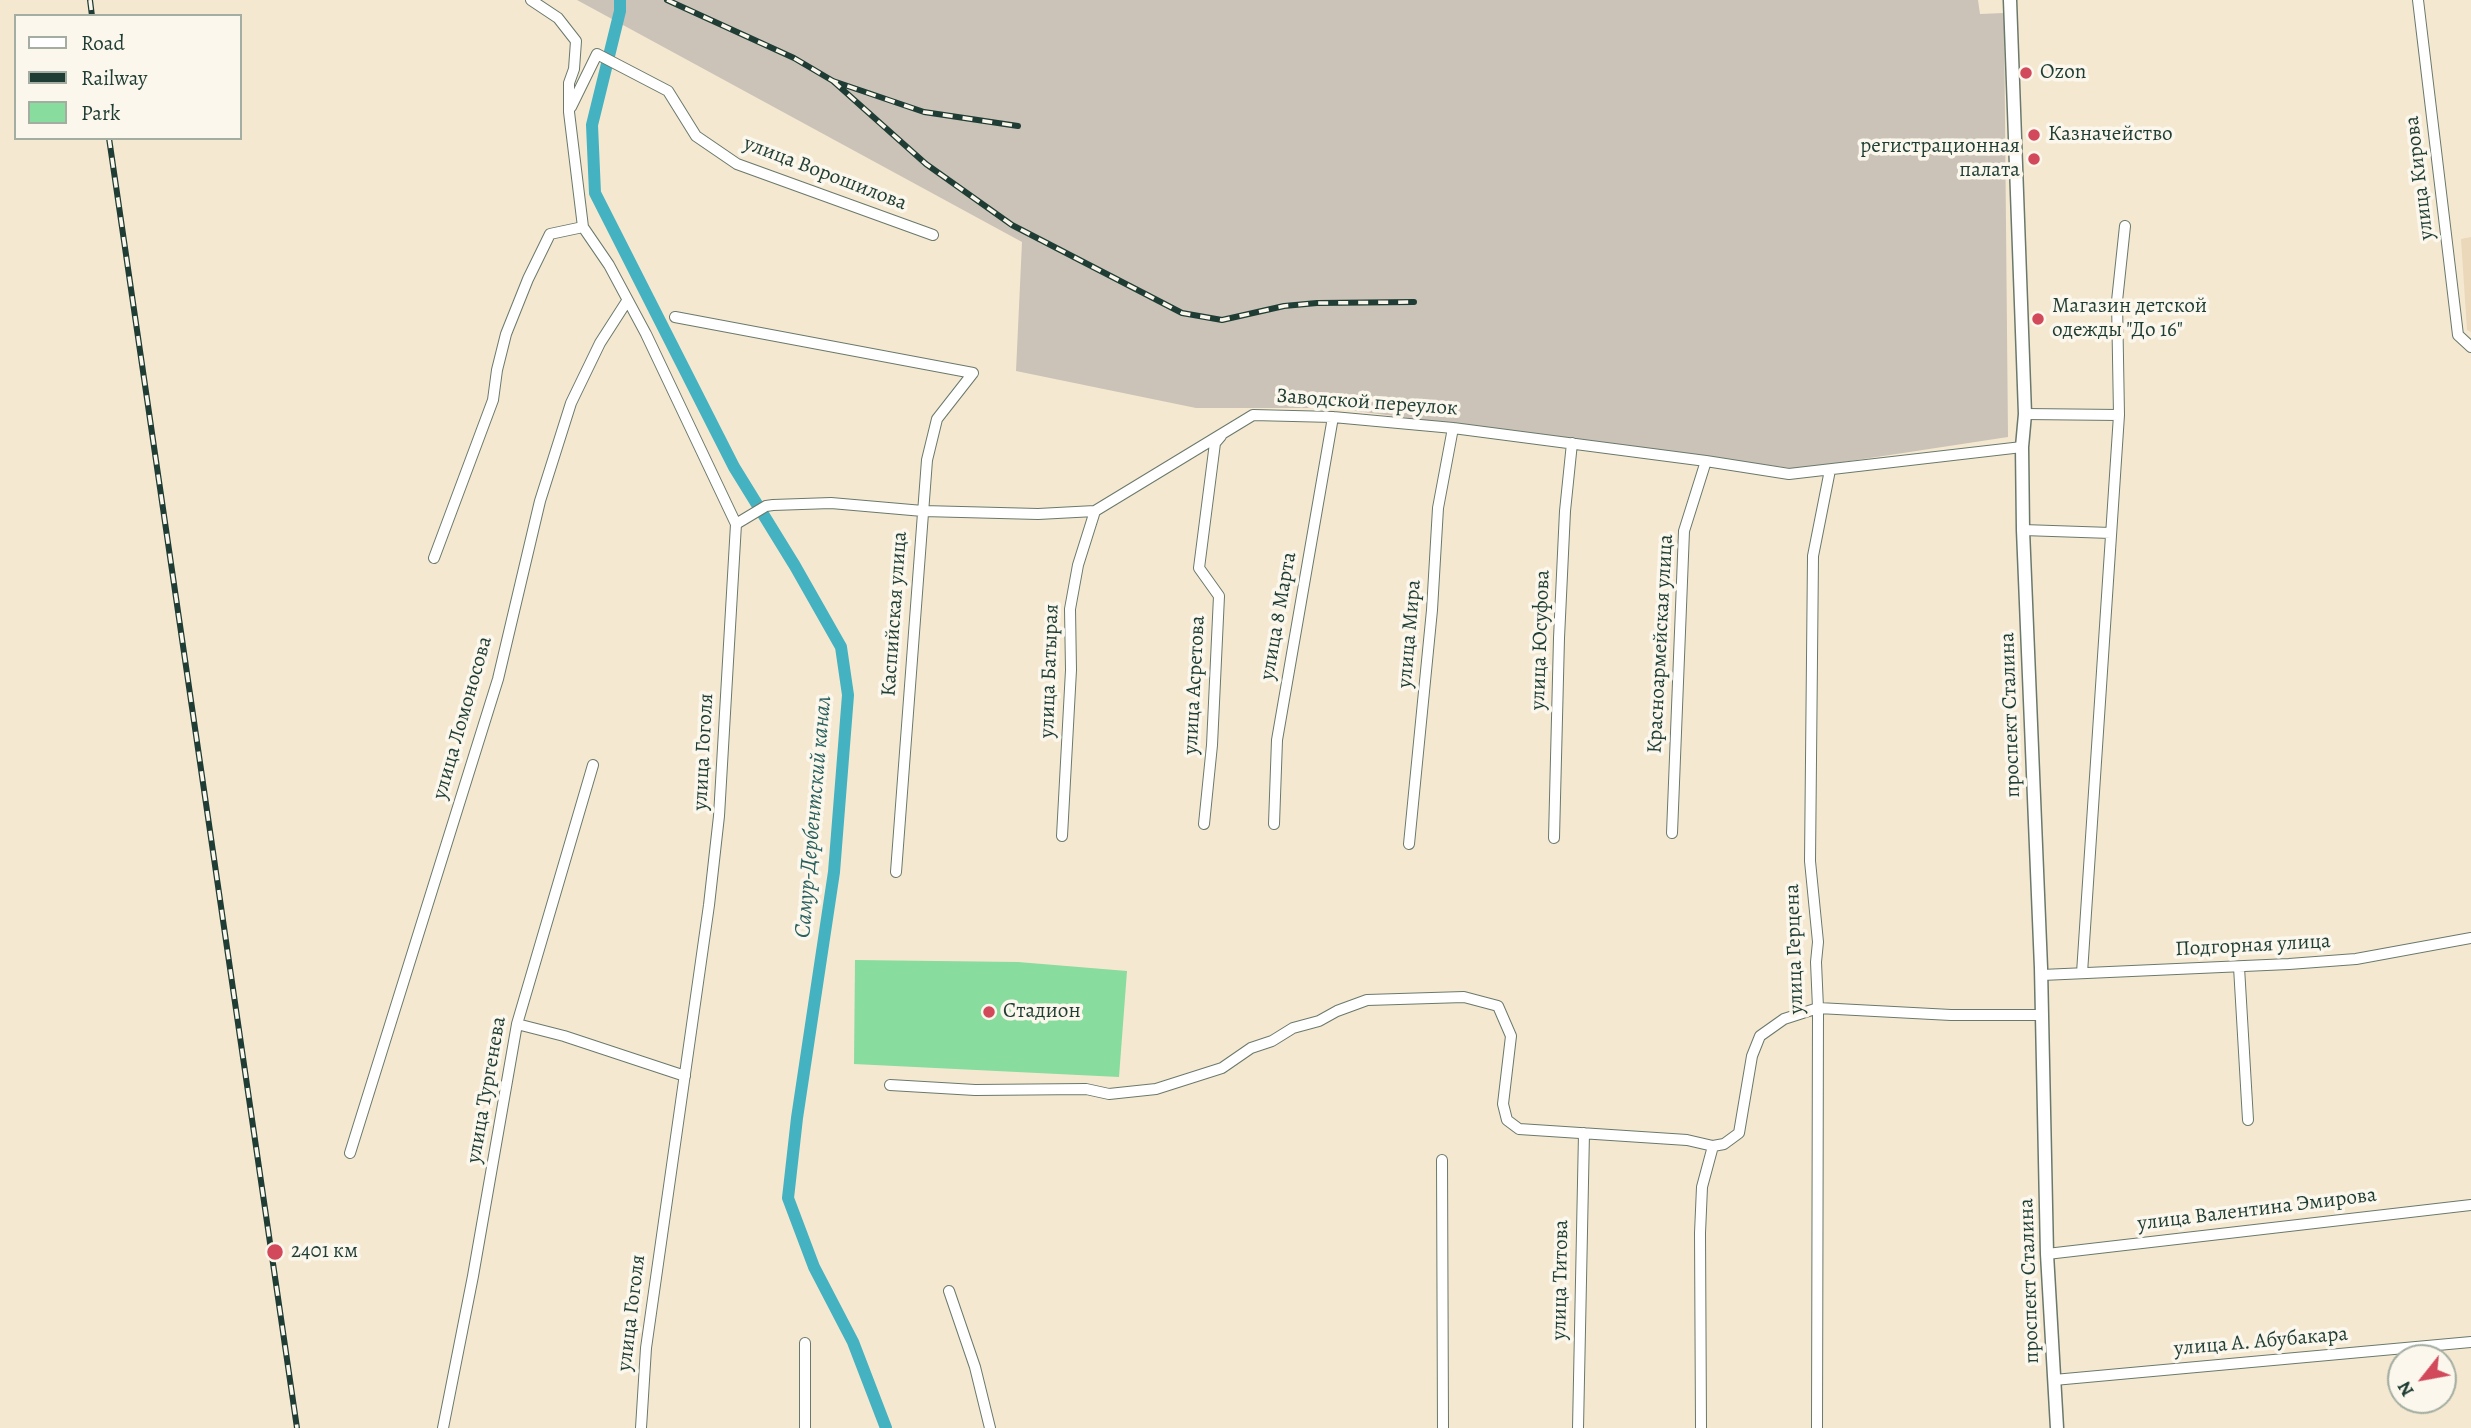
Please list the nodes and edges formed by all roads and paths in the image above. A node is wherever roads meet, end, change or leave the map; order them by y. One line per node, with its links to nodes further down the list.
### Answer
1 (531, 0): 4 (street, улица Гоголя)
2 (2010, 0): 11 (street, проспект Сталина)
3 (2418, 0): 10 (street, улица Кирова)
4 (569, 112): 6 (street, улица Гоголя); 7 (street, улица Ворошилова)
5 (2125, 226): 12 (street)
6 (583, 227): 8 (street, улица Гоголя); 25 (street)
7 (933, 234)
8 (627, 301): 22 (street, улица Гоголя); 46 (street, улица Ломоносова)
9 (675, 317): 20 (street, Каспийская улица)
10 (2471, 347)
11 (2025, 414): 12 (street); 17 (street, проспект Сталина)
12 (2119, 415): 24 (street)
13 (1333, 416): 14 (street, Заводской переулок); 15 (street, Заводской переулок); 28 (street, улица 8 Марта)
14 (1453, 428): 16 (street, Заводской переулок); 32 (street, улица Мира)
15 (1223, 432): 21 (street, Заводской переулок); 27 (street, улица Асретова)
16 (1572, 443): 18 (street, Заводской переулок); 31 (street, улица Юсуфова)
17 (2022, 447): 19 (street, Заводской переулок); 23 (street, проспект Сталина)
18 (1706, 460): 19 (street, Заводской переулок); 29 (street, Красноармейская улица)
19 (1830, 470): 38 (street, улица Герцена)
20 (923, 511): 21 (street, Заводской переулок); 22 (street, Заводской переулок); 33 (street, Каспийская улица)
21 (1095, 511): 30 (street, улица Батырая)
22 (736, 524): 41 (street, улица Гоголя)
23 (2023, 530): 24 (street); 36 (street, проспект Сталина)
24 (2111, 533): 37 (street)
25 (434, 558)
26 (593, 765): 40 (street, улица Тургенева)
27 (1204, 824)
28 (1274, 824)
29 (1672, 833)
30 (1062, 836)
31 (1554, 838)
32 (1409, 844)
33 (895, 872)
34 (2471, 938): 35 (street, Подгорная улица)
35 (2239, 967): 37 (street, Подгорная улица); 43 (street)
36 (2042, 968): 37 (street, Подгорная улица); 39 (street, проспект Сталина)
37 (2082, 973)
38 (1818, 1008): 39 (street); 45 (street); 61 (street, улица Герцена)
39 (2042, 1016): 49 (street, проспект Сталина)
40 (517, 1024): 41 (street); 54 (street, улица Тургенева)
41 (685, 1076): 55 (street, улица Гоголя)
42 (890, 1085): 44 (street)
43 (2248, 1120)
44 (1584, 1133): 45 (street); 59 (street, улица Титова)
45 (1713, 1146): 60 (street)
46 (351, 1153)
47 (1442, 1160): 58 (street)
48 (2471, 1205): 49 (street, улица Валентина Эмирова)
49 (2047, 1254): 53 (street, проспект Сталина)
50 (949, 1291): 57 (street)
51 (2471, 1342): 53 (street, улица А. Абубакара)
52 (805, 1343): 56 (street)
53 (2054, 1380): 62 (street, проспект Сталина)
54 (443, 1428)
55 (641, 1428)
56 (805, 1428)
57 (989, 1428)
58 (1443, 1428)
59 (1578, 1428)
60 (1701, 1428)
61 (1817, 1428)
62 (2057, 1428)

